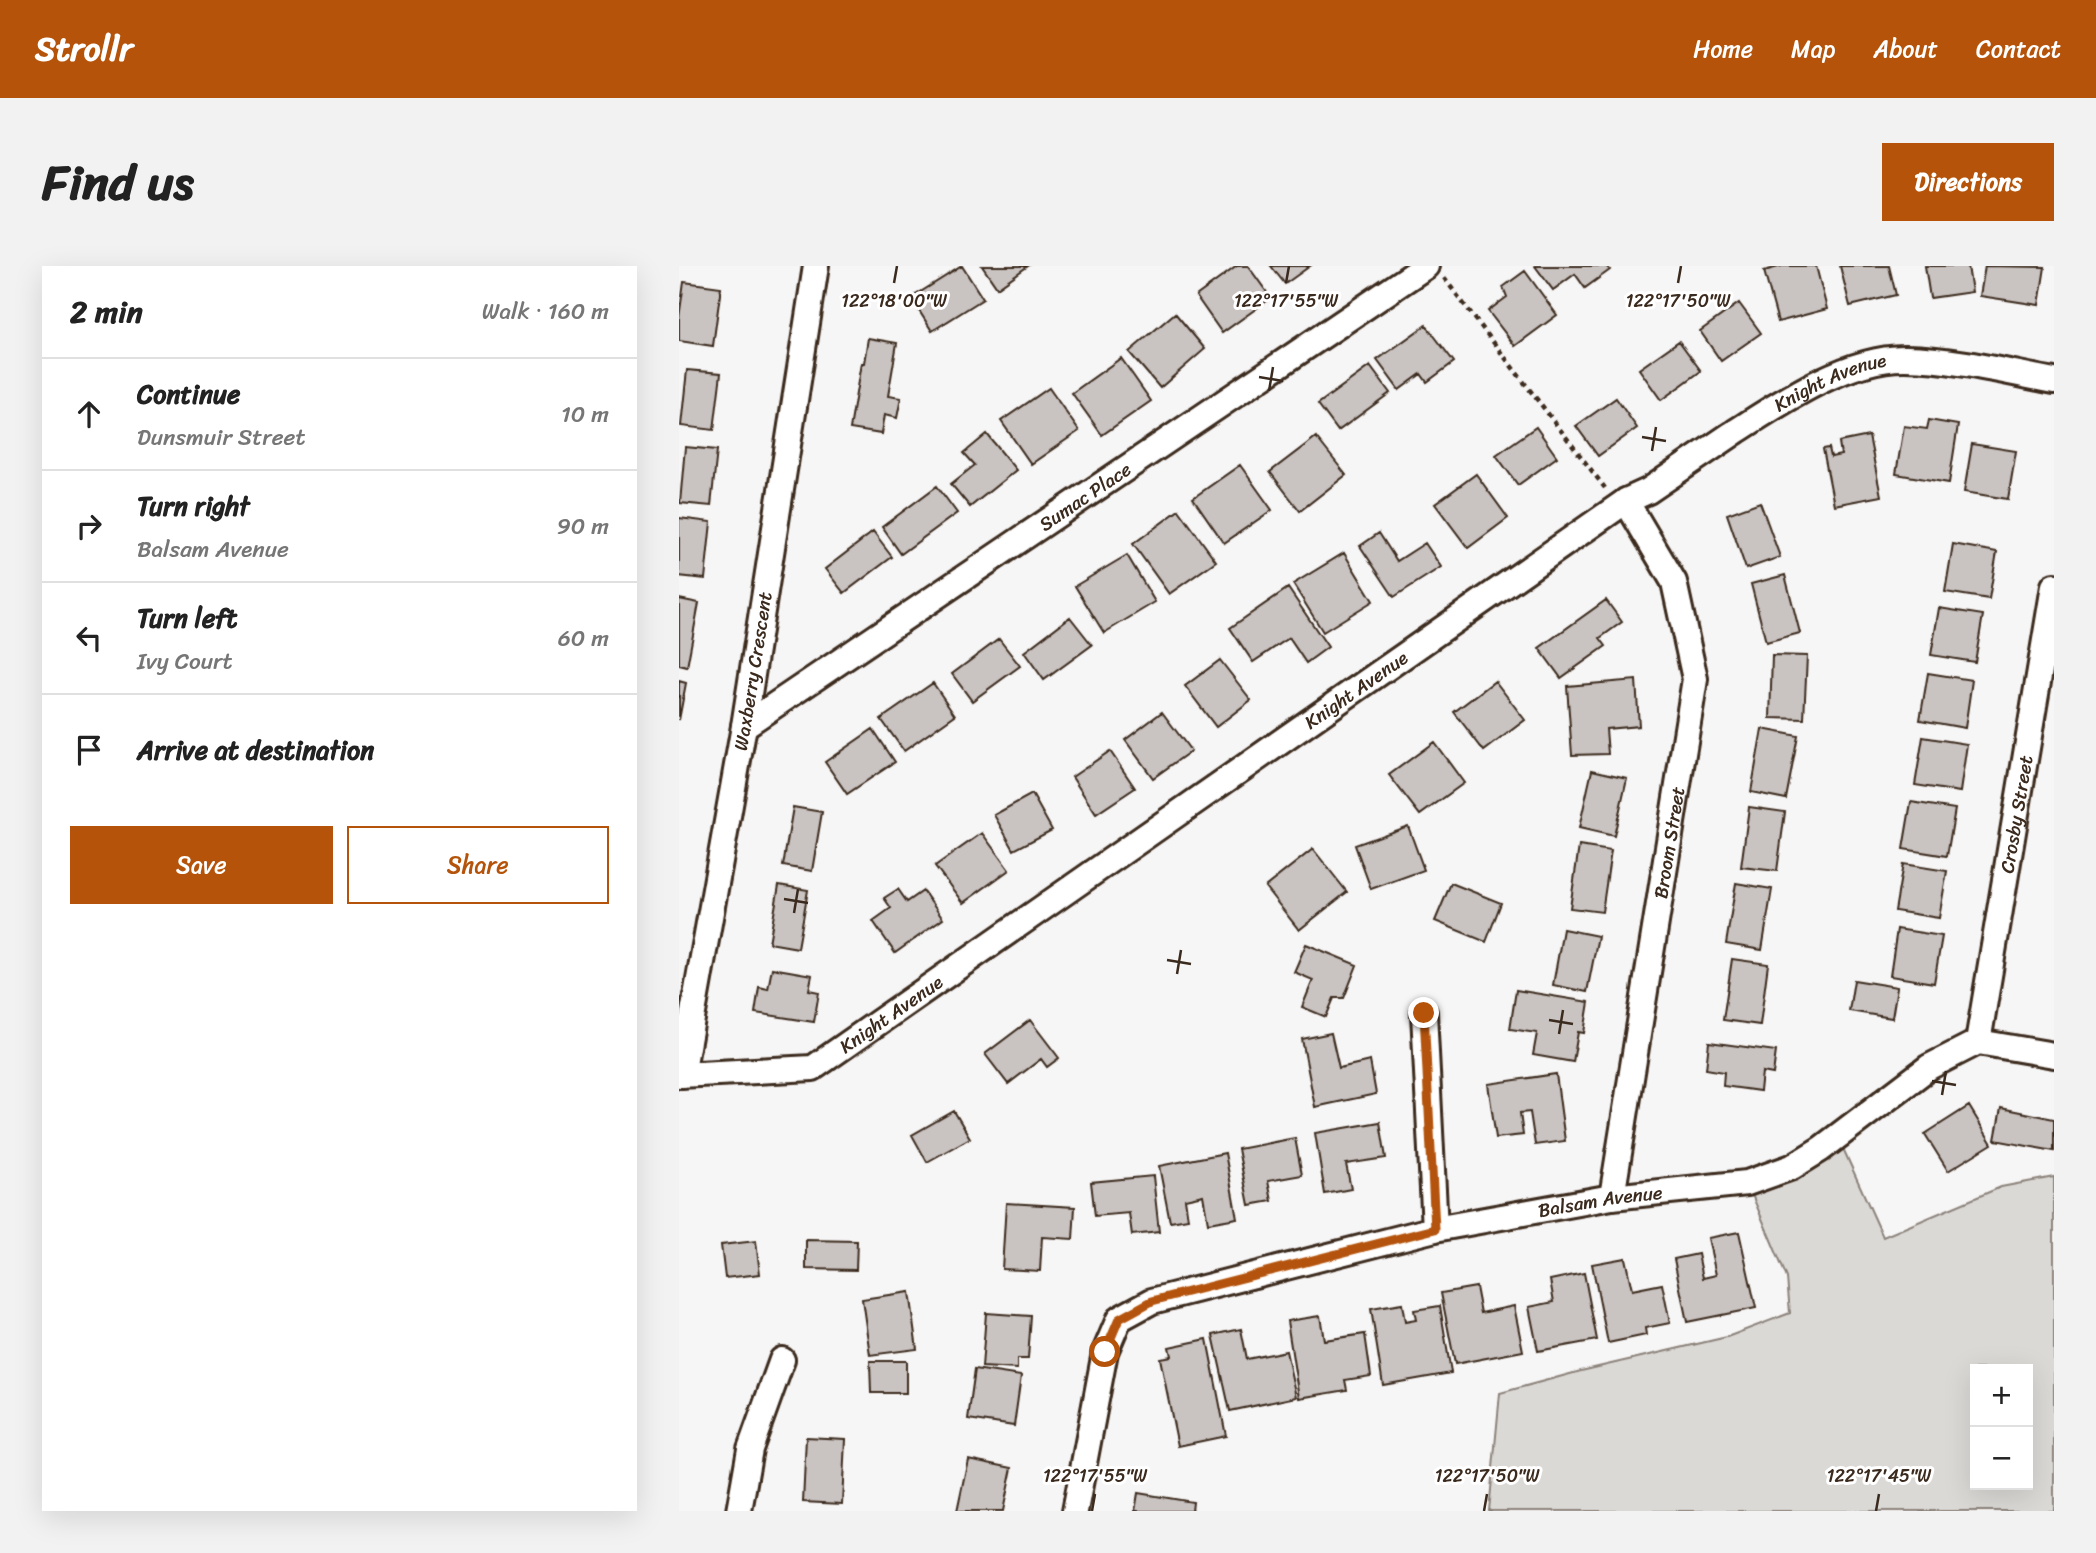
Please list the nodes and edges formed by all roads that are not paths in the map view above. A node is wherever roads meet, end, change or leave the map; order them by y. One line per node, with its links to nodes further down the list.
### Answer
1 (816, 266): 6 (street, Waxberry Crescent)
2 (1435, 271): 6 (street, Sumac Place)
3 (2054, 381): 4 (street, Knight Avenue)
4 (1623, 504): 10 (street, Knight Avenue); 11 (street, Broom Street)
5 (2054, 586): 8 (street, Crosby Street)
6 (744, 726): 10 (street, Waxberry Crescent)
7 (1424, 1013): 12 (street)
8 (1978, 1042): 9 (street); 11 (street, Balsam Avenue)
9 (2054, 1055)
10 (681, 1075)
11 (1612, 1198): 12 (street, Balsam Avenue)
12 (1435, 1229): 15 (street, Balsam Avenue)
13 (782, 1360): 14 (street)
14 (739, 1511)
15 (1075, 1511)

